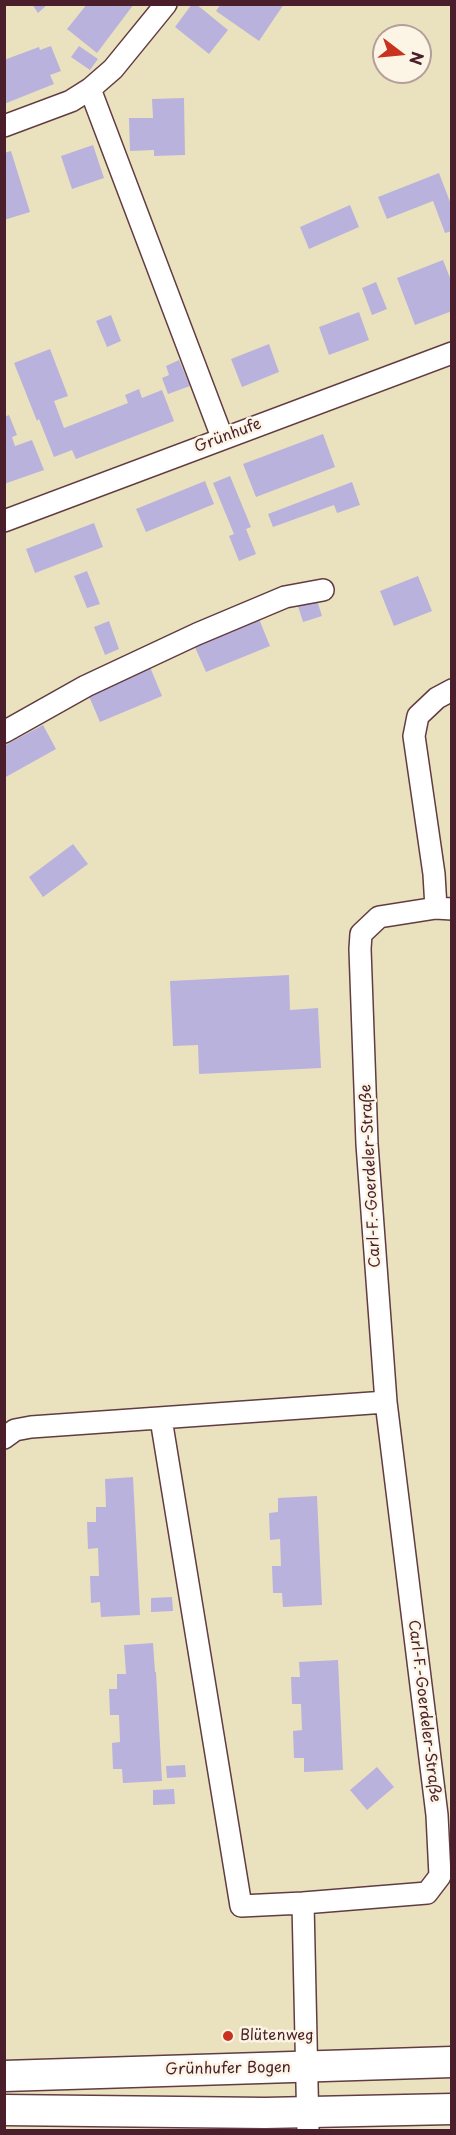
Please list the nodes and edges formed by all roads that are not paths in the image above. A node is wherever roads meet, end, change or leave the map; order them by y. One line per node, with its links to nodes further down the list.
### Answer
1 (166, 4): 2 (street)
2 (90, 88): 3 (street); 5 (street)
3 (4, 126)
4 (452, 353): 5 (street, Grünhufe)
5 (222, 438): 6 (street, Grünhufe)
6 (4, 521)
7 (323, 590): 9 (street)
8 (452, 690): 10 (street)
9 (4, 732)
10 (444, 909): 11 (street, Carl-F.-Goerdeler-Straße)
11 (386, 1402): 12 (street); 14 (street, Carl-F.-Goerdeler-Straße)
12 (161, 1419): 13 (street); 15 (street, Carl-F.-Goerdeler-Straße)
13 (4, 1438)
14 (444, 1815): 15 (street, Carl-F.-Goerdeler-Straße)
15 (303, 1903): 17 (street)
16 (452, 2062): 17 (main road, Grünhufer Bogen)
17 (307, 2067): 18 (main road, Grünhufer Bogen); 21 (street)
18 (4, 2076)
19 (452, 2109): 21 (main road)
20 (4, 2110): 21 (main road)
21 (308, 2122)

